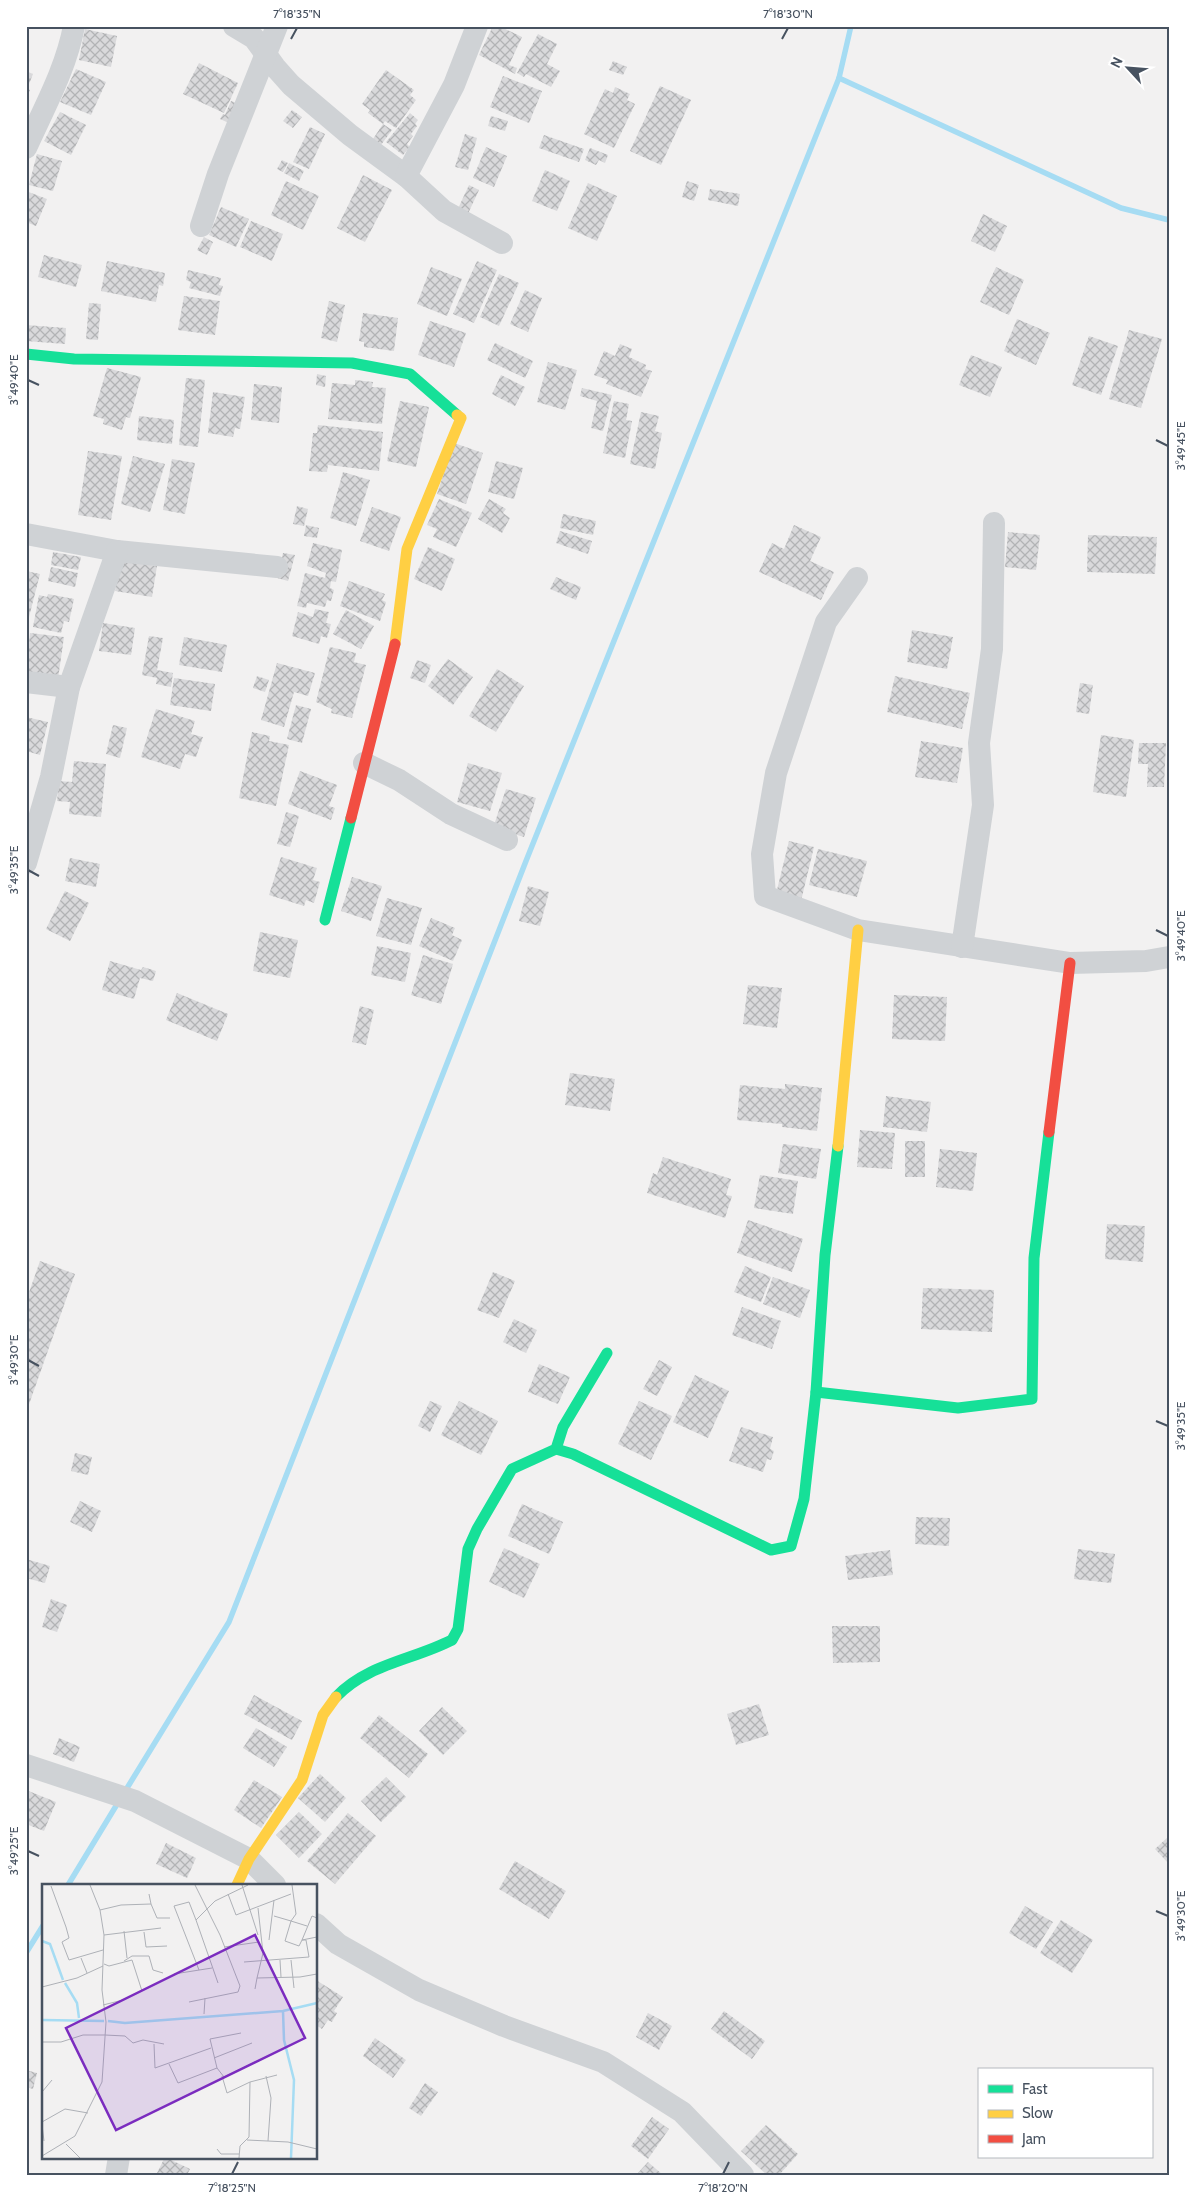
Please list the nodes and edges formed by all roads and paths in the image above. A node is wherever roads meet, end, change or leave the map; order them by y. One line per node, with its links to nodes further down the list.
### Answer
1 (74, 26): 6 (street)
2 (234, 26): 5 (street)
3 (277, 26): 5 (street)
4 (477, 26): 7 (street)
5 (265, 54): 7 (street); 8 (street)
6 (26, 148)
7 (406, 176): 9 (street)
8 (201, 226)
9 (502, 243)
10 (26, 354): 18 (street)
11 (994, 523): 23 (street)
12 (26, 534): 13 (street)
13 (117, 551): 14 (street); 17 (street)
14 (277, 567)
15 (857, 578): 22 (street)
16 (26, 682): 17 (street)
17 (69, 687): 20 (street)
18 (364, 763): 19 (street); 21 (street)
19 (506, 840)
20 (26, 863)
21 (325, 920)
22 (858, 930): 23 (street); 27 (street)
23 (962, 947): 25 (street)
24 (1168, 957): 25 (street)
25 (1070, 963): 27 (street)
26 (607, 1353): 28 (street)
27 (816, 1392): 28 (street)
28 (556, 1449): 30 (street)
29 (26, 1765): 30 (street)
30 (249, 1859): 31 (street); 32 (street)
31 (237, 1884)
32 (274, 1884)
33 (318, 1926): 36 (street)
34 (119, 2158): 35 (street)
35 (116, 2175)
36 (743, 2175)

